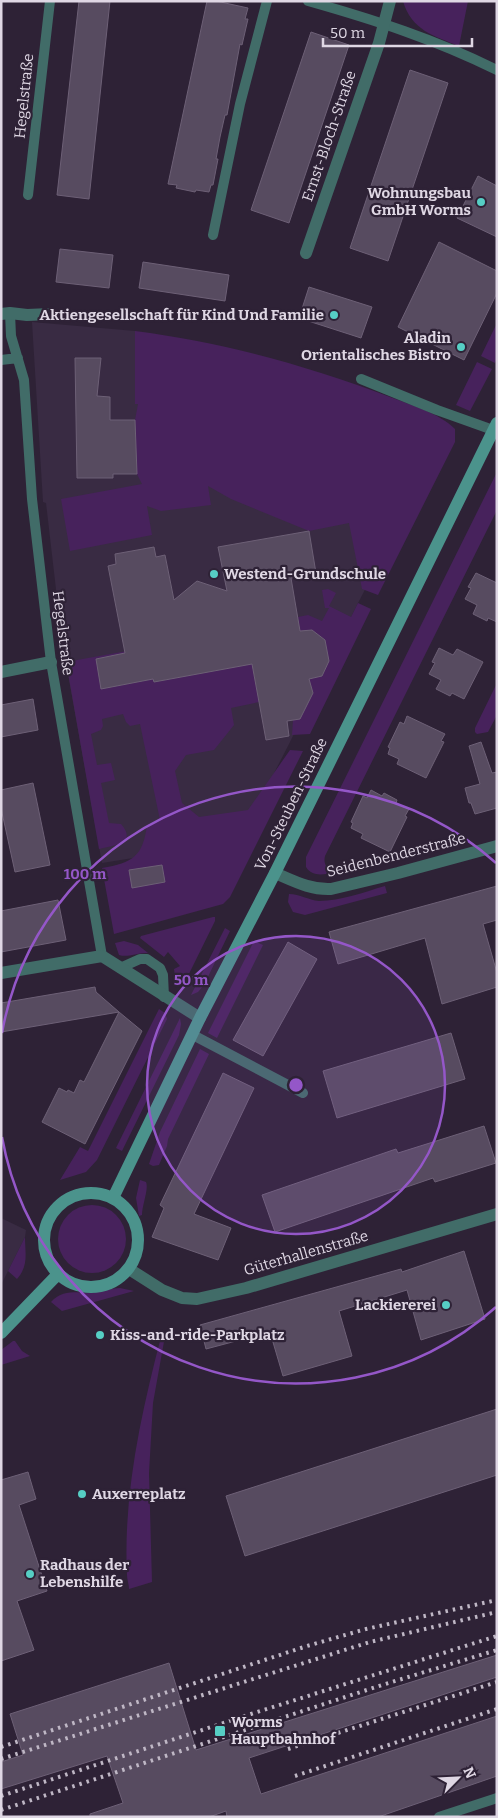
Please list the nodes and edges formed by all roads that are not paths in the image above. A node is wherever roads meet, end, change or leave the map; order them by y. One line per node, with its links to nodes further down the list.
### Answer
1 (50, 1): 7 (lane, Hegelstraße)
2 (267, 1): 8 (lane)
3 (308, 1): 5 (lane)
4 (390, 1): 5 (street, Ernst-Bloch-Straße)
5 (385, 23): 6 (lane); 9 (street, Ernst-Bloch-Straße)
6 (497, 70)
7 (28, 195)
8 (213, 235)
9 (306, 253)
10 (6, 313): 11 (street); 12 (lane, Hegelstraße)
11 (50, 314)
12 (18, 358): 13 (lane); 16 (lane, Hegelstraße)
13 (1, 360)
14 (361, 379): 15 (lane)
15 (495, 427): 19 (street, Von-Steuben-Straße)
16 (51, 662): 17 (street); 20 (lane, Hegelstraße)
17 (1, 672)
18 (497, 846): 19 (street, Seidenbenderstraße)
19 (275, 874): 24 (street, Von-Steuben-Straße)
20 (102, 956): 21 (street); 22 (street)
21 (120, 968): 23 (street); 23 (lane)
22 (1, 973)
23 (164, 997): 24 (street)
24 (200, 1018): 25 (street, Von-Steuben-Straße)
25 (193, 1035): 26 (lane); 27 (street, Von-Steuben-Straße)
26 (303, 1092)
27 (113, 1198): 29 (street); 30 (street)
28 (497, 1214): 29 (street, Güterhallenstraße)
29 (129, 1268): 30 (street)
30 (58, 1274): 31 (street)
31 (3, 1328)
32 (497, 1798): 33 (lane)
33 (439, 1817)

